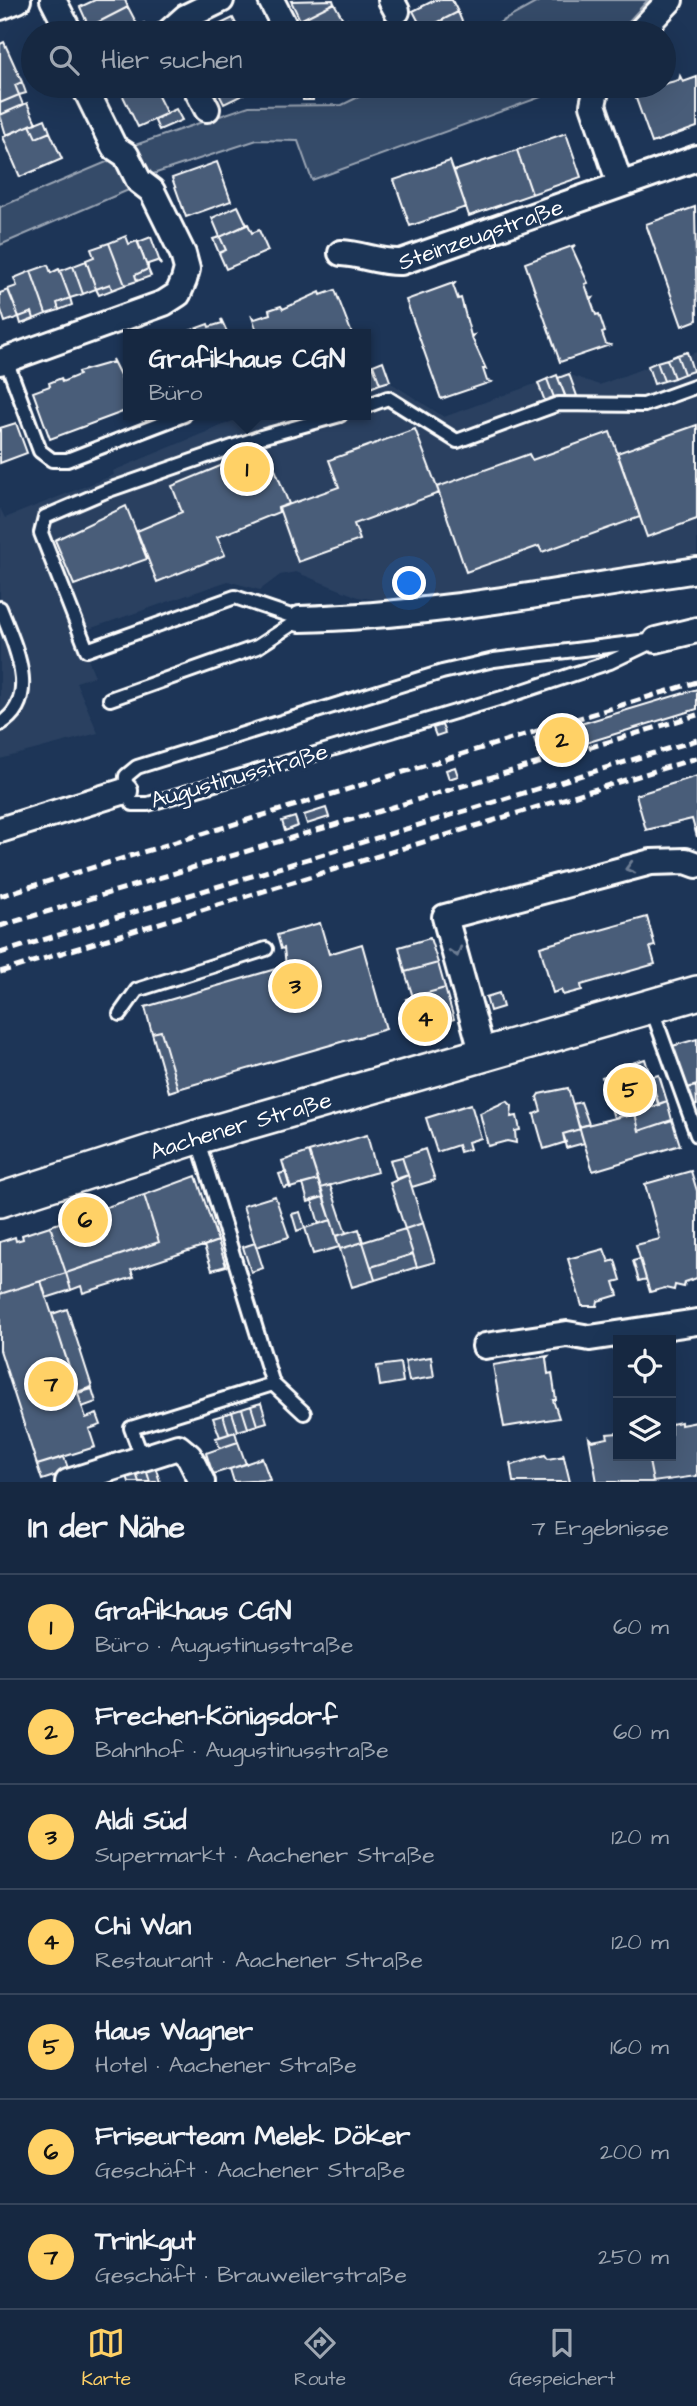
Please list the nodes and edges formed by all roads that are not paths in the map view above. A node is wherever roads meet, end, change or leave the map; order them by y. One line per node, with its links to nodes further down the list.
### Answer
1 (18, 0): 6 (street)
2 (53, 0): 7 (street)
3 (221, 0): 8 (street)
4 (271, 0): 9 (street)
5 (670, 0): 10 (street)
6 (0, 8)
7 (64, 21)
8 (182, 21)
9 (282, 21)
10 (650, 21)
11 (90, 98): 18 (street)
12 (201, 98): 14 (street)
13 (594, 98): 16 (street)
14 (207, 109)
15 (697, 158): 16 (street, Steinzeugstraße)
16 (620, 184): 17 (street, Steinzeugstraße)
17 (341, 253)
18 (3, 361): 21 (lane)
19 (697, 386): 20 (lane)
20 (371, 404)
21 (171, 420)
22 (322, 420): 25 (lane)
23 (697, 570): 25 (street)
24 (0, 608): 27 (lane)
25 (300, 619): 29 (lane)
26 (697, 630): 28 (street, Augustinusstraße)
27 (5, 636): 30 (lane)
28 (656, 640): 31 (lane, Augustinusstraße); 31 (lane, Augustinusstraße)
29 (110, 699)
30 (0, 724)
31 (125, 791): 32 (street)
32 (0, 830)
33 (697, 865): 38 (street, one-way to 38)
34 (266, 949): 37 (lane)
35 (697, 993): 36 (main road, Aachener Straße)
36 (651, 1007): 38 (main road, Aachener Straße); 39 (lane)
37 (120, 1014)
38 (483, 1055): 40 (main road, Aachener Straße)
39 (697, 1135)
40 (197, 1137): 41 (main road, Aachener Straße); 44 (lane)
41 (0, 1200)
42 (697, 1321): 43 (street)
43 (485, 1346)
44 (274, 1384): 45 (lane); 46 (lane)
45 (304, 1413)
46 (142, 1457): 47 (street); 48 (street)
47 (69, 1482)
48 (202, 1482)

